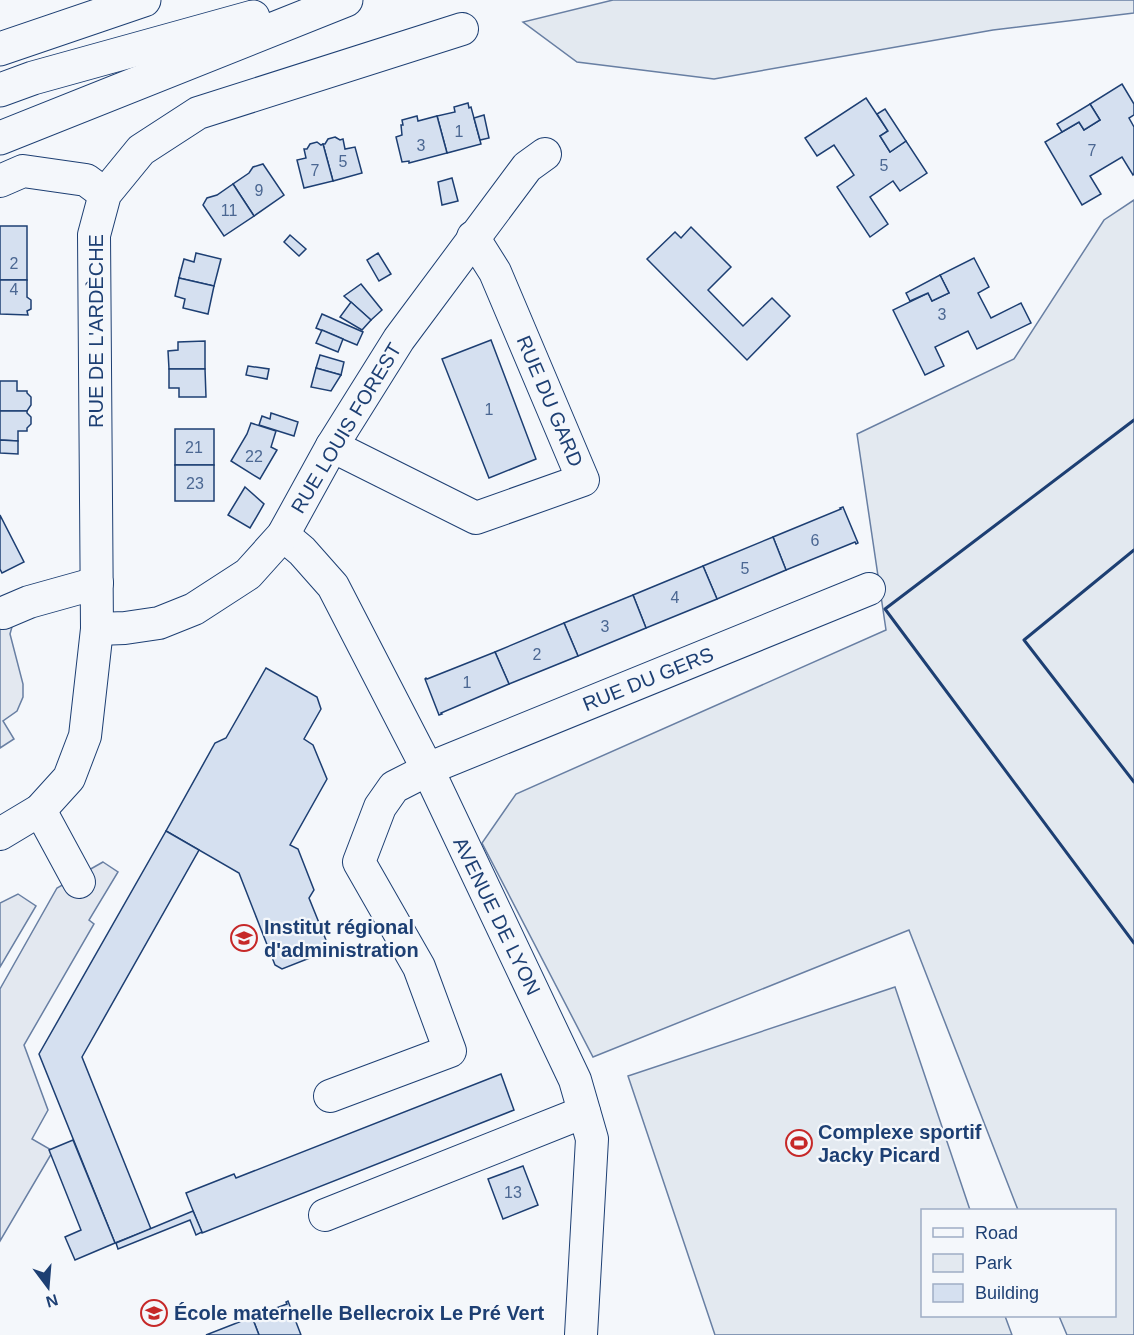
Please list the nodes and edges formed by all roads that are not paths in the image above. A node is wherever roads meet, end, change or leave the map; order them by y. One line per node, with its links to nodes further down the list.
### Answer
1 (316, 0): 7 (highway)
2 (346, 0): 8 (highway)
3 (133, 4): 5 (highway); 6 (highway)
4 (462, 28): 11 (street, RUE DE L'ARDÈCHE)
5 (0, 32)
6 (0, 49)
7 (0, 90)
8 (0, 138)
9 (545, 154): 12 (street, RUE LOUIS FOREST)
10 (0, 180): 11 (street)
11 (105, 194): 15 (street, RUE DE L'ARDÈCHE)
12 (474, 237): 13 (street, RUE LOUIS FOREST); 13 (street, RUE DU GARD)
13 (332, 446): 14 (street, RUE LOUIS FOREST)
14 (283, 535): 18 (street, RUE LOUIS FOREST); 19 (street, AVENUE DE LYON)
15 (97, 583): 17 (street); 18 (street, RUE DE L'ARDÈCHE)
16 (869, 590): 19 (street, RUE DU GERS)
17 (3, 613)
18 (97, 629): 20 (street, RUE DE L'ARDÈCHE)
19 (428, 770): 23 (street, RUE DU GERS); 24 (street, AVENUE DE LYON)
20 (40, 810): 21 (street, RUE DE L'ARDÈCHE); 22 (street)
21 (0, 834)
22 (79, 882)
23 (330, 1096)
24 (584, 1112): 25 (street); 26 (street, AVENUE DE LYON)
25 (326, 1215)
26 (581, 1335)

